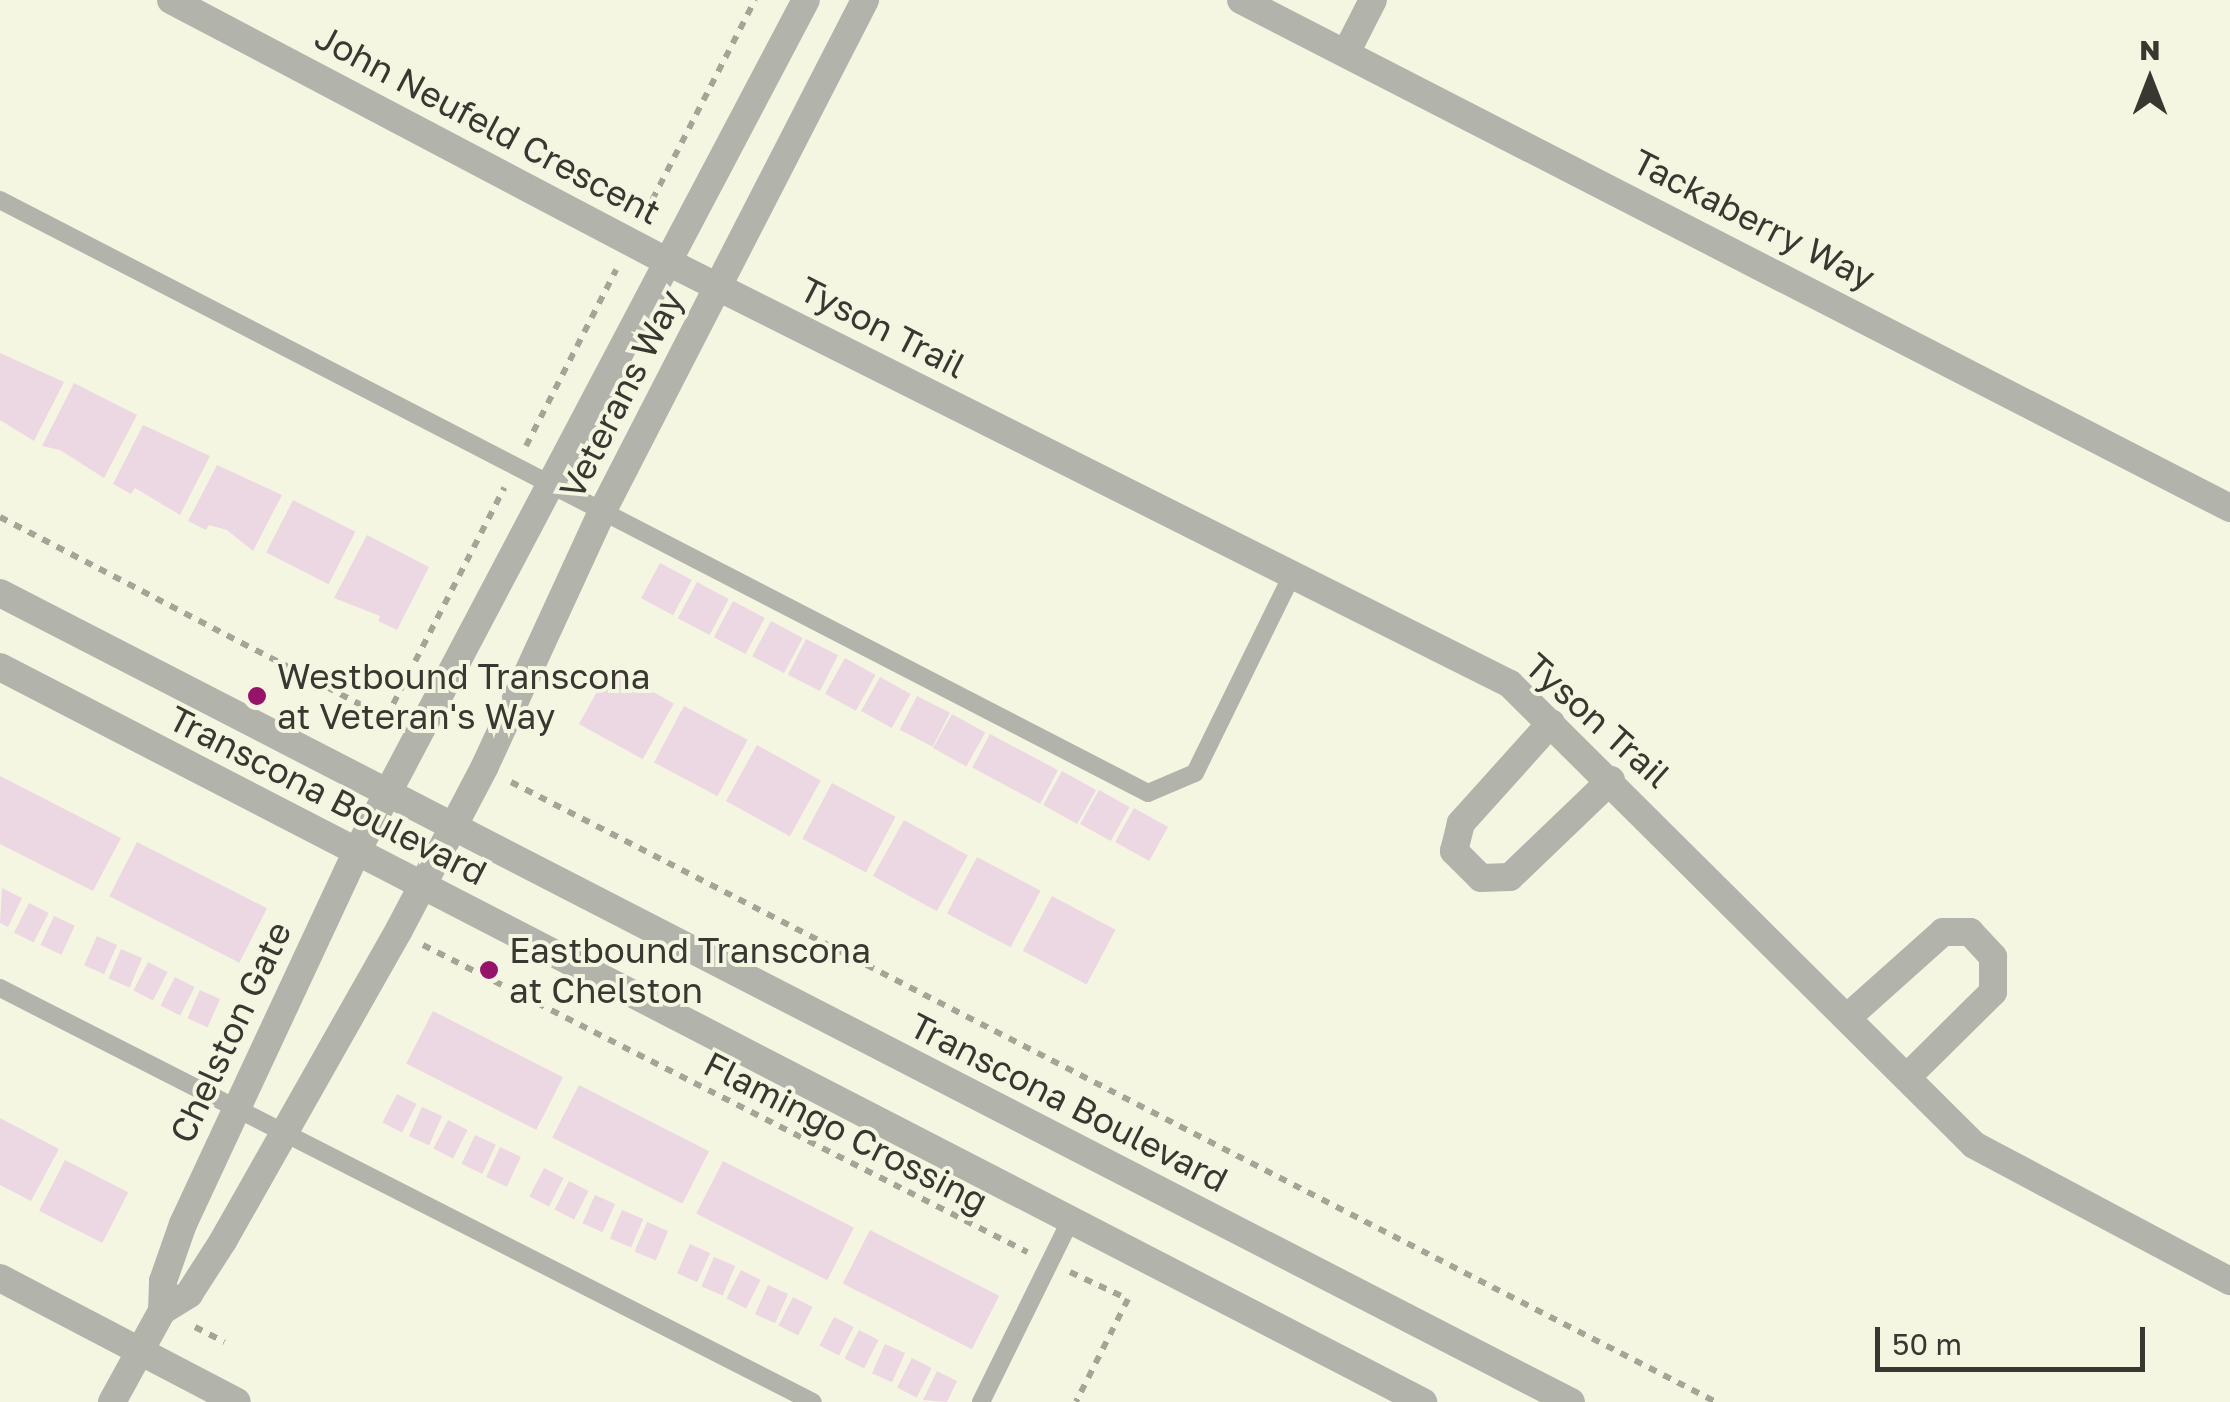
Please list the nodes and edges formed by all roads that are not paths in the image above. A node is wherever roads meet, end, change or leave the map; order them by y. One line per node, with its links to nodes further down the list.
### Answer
1 (171, 0): 8 (street, John Neufeld Crescent)
2 (806, 0): 8 (street, Veterans Way)
3 (866, 0): 9 (street, Veterans Way)
4 (1241, 0): 6 (street, Tackaberry Way)
5 (1373, 0): 6 (street)
6 (1348, 51): 11 (street, Tackaberry Way)
7 (0, 200): 10 (lane)
8 (672, 264): 9 (street, John Neufeld Crescent); 10 (street, Veterans Way)
9 (718, 286): 12 (street, Veterans Way); 13 (street, Tyson Trail)
10 (551, 487): 12 (lane); 18 (street, Veterans Way)
11 (2230, 508)
12 (601, 514): 13 (lane); 19 (street, Veterans Way)
13 (1292, 574): 16 (street, Tyson Trail)
14 (0, 593): 18 (street, Transcona Boulevard)
15 (0, 667): 20 (street, Transcona Boulevard)
16 (1551, 724): 17 (street, Tyson Trail); 17 (street)
17 (1611, 780): 23 (street, Tyson Trail)
18 (388, 792): 19 (street, Transcona Boulevard); 20 (street, Chelston Gate)
19 (451, 826): 21 (street, Chelston Gate); 37 (street, Transcona Boulevard)
20 (356, 852): 21 (street, Transcona Boulevard); 25 (street, Chelston Gate)
21 (421, 886): 26 (street, Chelston Gate); 27 (street, Transcona Boulevard)
22 (0, 988): 25 (lane)
23 (1848, 1017): 24 (street, Tyson Trail); 24 (street)
24 (1908, 1078): 29 (street, Tyson Trail)
25 (234, 1108): 26 (lane); 30 (street, Chelston Gate)
26 (287, 1135): 30 (street, Chelston Gate); 34 (lane)
27 (1070, 1221): 35 (lane); 36 (street, Transcona Boulevard)
28 (0, 1278): 31 (street)
29 (2230, 1280)
30 (162, 1311): 31 (street, Chelston Gate)
31 (140, 1350): 32 (street, Chelston Gate); 33 (street)
32 (112, 1402)
33 (237, 1402)
34 (813, 1402)
35 (981, 1402)
36 (1423, 1402)
37 (1571, 1402)

